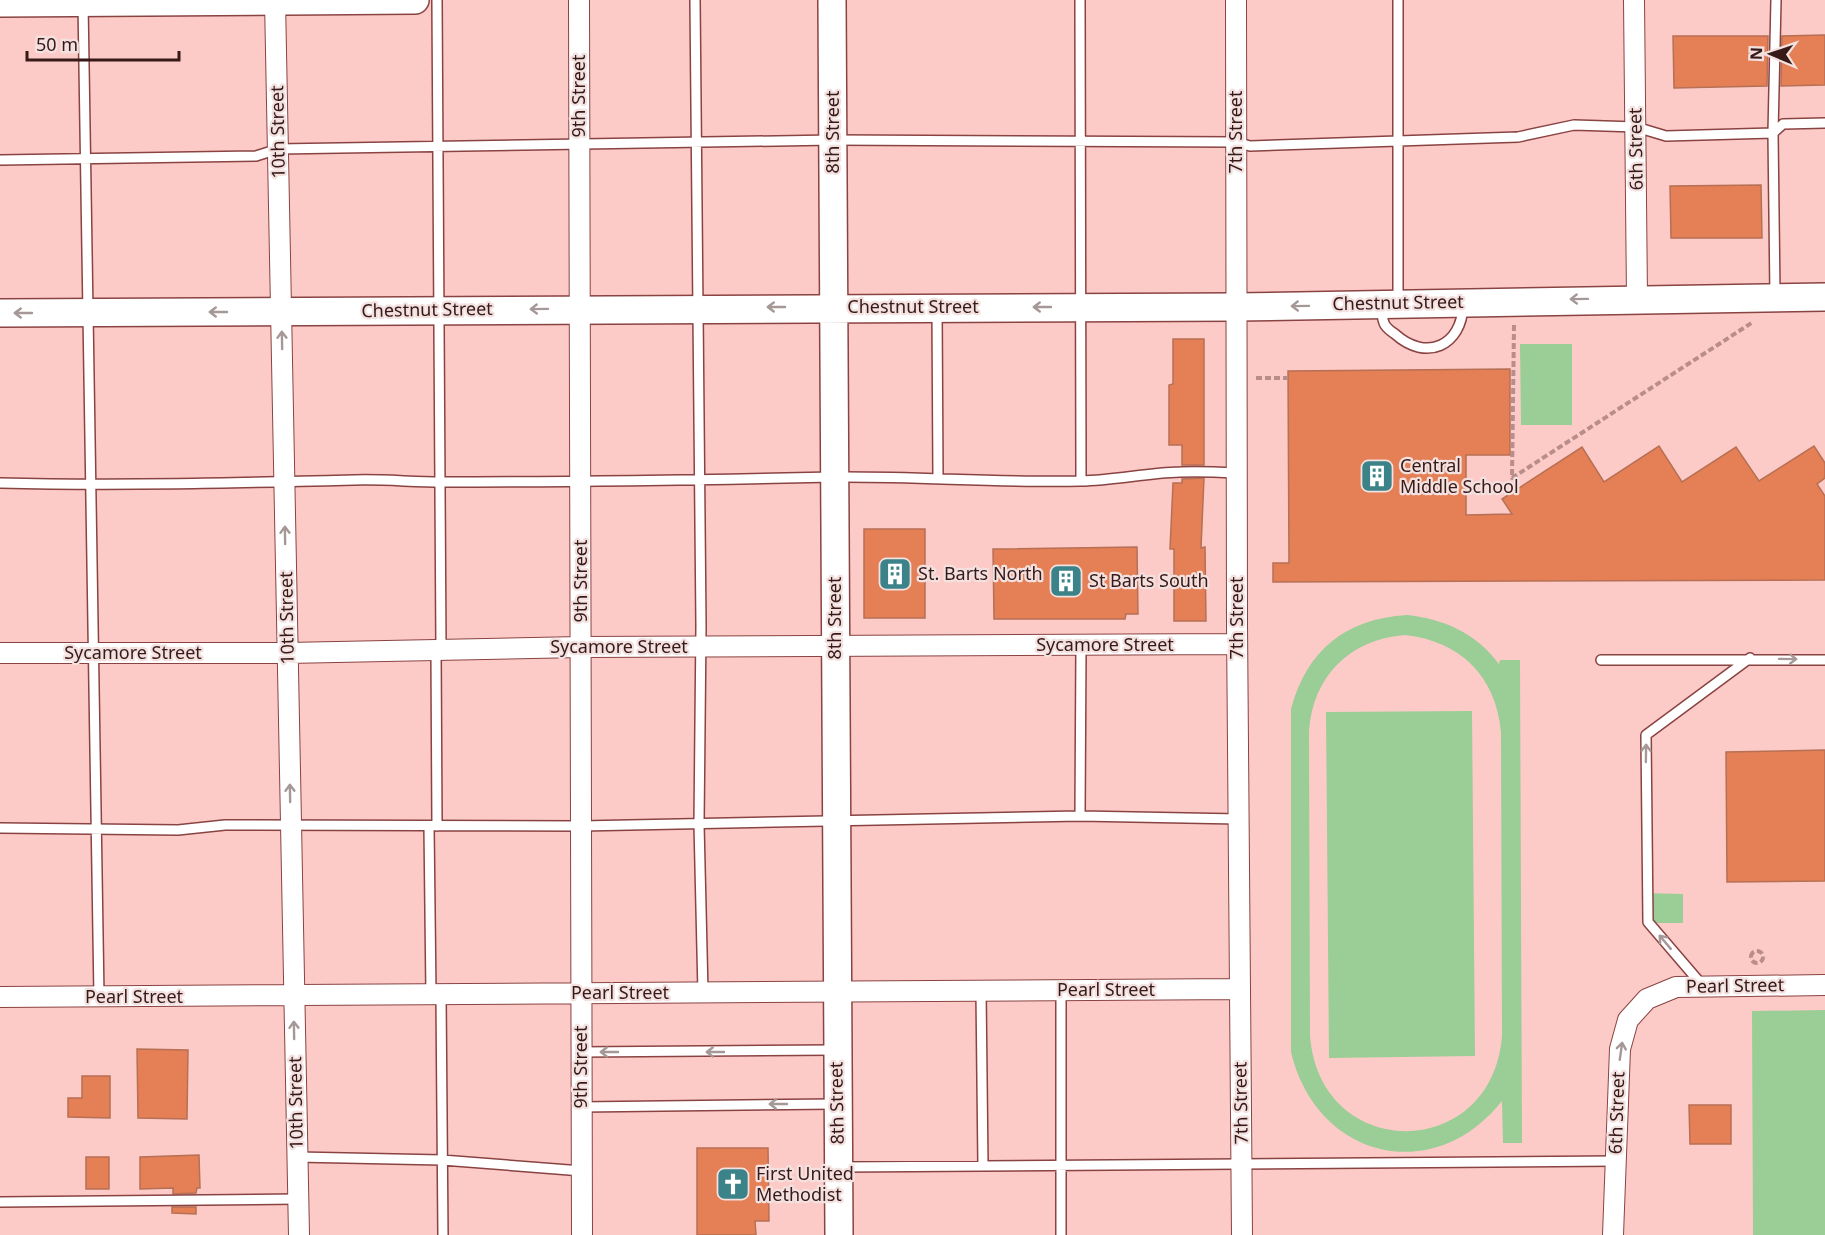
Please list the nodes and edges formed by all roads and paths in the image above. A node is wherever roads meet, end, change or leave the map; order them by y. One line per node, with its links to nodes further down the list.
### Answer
1 (415, 0): 12 (street)
2 (437, 0): 23 (lane)
3 (579, 0): 22 (street, 9th Street)
4 (695, 0): 20 (lane)
5 (832, 0): 17 (street, 8th Street)
6 (1080, 0): 18 (lane)
7 (1236, 0): 19 (street, 7th Street)
8 (1398, 0): 21 (lane)
9 (1634, 0): 15 (street, 6th Street)
10 (1776, 0): 16 (lane)
11 (83, 1): 12 (street); 13 (street); 25 (lane)
12 (275, 1): 24 (street, 10th Street)
13 (0, 3)
14 (1825, 123): 16 (lane)
15 (1636, 127): 16 (lane); 21 (lane); 29 (street, 6th Street)
16 (1773, 133): 27 (lane)
17 (833, 140): 18 (lane); 20 (lane); 32 (street, 8th Street)
18 (1080, 141): 19 (lane); 34 (lane)
19 (1236, 142): 21 (lane); 35 (street, 7th Street)
20 (697, 143): 22 (lane); 36 (lane)
21 (1397, 143): 31 (lane)
22 (580, 145): 23 (lane); 37 (street, 9th Street)
23 (437, 147): 24 (lane); 38 (lane)
24 (278, 149): 25 (lane); 39 (street, 10th Street)
25 (85, 159): 26 (lane); 41 (lane)
26 (0, 160)
27 (1775, 297): 28 (street, Chestnut Street); 29 (street, Chestnut Street)
28 (1825, 297)
29 (1637, 298): 30 (street, Chestnut Street, one-way to 30)
30 (1463, 302): 31 (street, Chestnut Street); 31 (lane)
31 (1390, 304): 35 (street, Chestnut Street, one-way to 35)
32 (834, 307): 33 (street, Chestnut Street); 36 (street, Chestnut Street, one-way to 36); 47 (street, 8th Street)
33 (937, 307): 34 (street, Chestnut Street, one-way to 33); 49 (lane)
34 (1081, 307): 35 (street, Chestnut Street); 51 (lane)
35 (1236, 307): 46 (street, 7th Street)
36 (697, 308): 37 (street, Chestnut Street); 48 (lane)
37 (580, 309): 38 (street, Chestnut Street, one-way to 38); 50 (street, 9th Street)
38 (438, 310): 39 (street, Chestnut Street); 52 (lane)
39 (281, 312): 41 (street, Chestnut Street, one-way to 41); 54 (street, 10th Street, one-way to 39)
40 (0, 313): 41 (street, Chestnut Street, one-way to 40)
41 (86, 313): 55 (lane)
42 (1754, 322): 43 (path)
43 (1514, 325)
44 (1256, 378): 45 (path)
45 (1288, 378)
46 (1236, 473): 51 (lane); 56 (street, 7th Street)
47 (835, 477): 48 (lane); 49 (lane); 59 (street, 8th Street)
48 (700, 479): 50 (lane); 58 (lane)
49 (938, 479): 51 (lane)
50 (580, 481): 52 (lane); 60 (street, 9th Street)
51 (1081, 481)
52 (438, 482): 54 (lane); 61 (lane)
53 (0, 483): 55 (lane)
54 (284, 483): 55 (lane); 64 (street, 10th Street, one-way to 54)
55 (91, 486): 63 (lane)
56 (1237, 644): 57 (street, Sycamore Street); 69 (street, 7th Street)
57 (1081, 645): 59 (street, Sycamore Street); 68 (lane)
58 (701, 646): 59 (street, Sycamore Street); 60 (street, Sycamore Street); 71 (lane)
59 (835, 646): 70 (street, 8th Street)
60 (581, 647): 61 (street, Sycamore Street); 74 (street, 9th Street)
61 (439, 650): 64 (street, Sycamore Street); 73 (lane)
62 (0, 653): 63 (street, Sycamore Street)
63 (95, 653): 64 (street, Sycamore Street); 76 (lane)
64 (287, 653): 72 (street, 10th Street, one-way to 64)
65 (1750, 658): 66 (lane); 67 (lane, one-way to 67); 78 (lane, one-way to 65)
66 (1601, 660)
67 (1825, 660)
68 (1080, 816): 69 (lane); 70 (lane)
69 (1239, 819): 79 (street, 7th Street)
70 (836, 822): 71 (lane); 82 (street, 8th Street)
71 (699, 824): 74 (lane); 83 (lane)
72 (290, 825): 73 (lane); 76 (lane); 86 (street, 10th Street)
73 (433, 826): 74 (lane); 85 (lane)
74 (580, 826): 84 (street, 9th Street)
75 (0, 828): 76 (lane)
76 (98, 828): 88 (lane)
77 (1825, 985): 78 (street, Pearl Street)
78 (1703, 986): 89 (street, Pearl Street)
79 (1240, 989): 81 (street, Pearl Street); 97 (street, 7th Street)
80 (981, 991): 81 (street, Pearl Street); 82 (street, Pearl Street); 98 (lane)
81 (1061, 991): 99 (lane)
82 (836, 992): 83 (street, Pearl Street); 90 (street, 8th Street)
83 (702, 993): 84 (street, Pearl Street)
84 (580, 994): 85 (street, Pearl Street); 91 (street, 9th Street)
85 (436, 995): 86 (street, Pearl Street); 95 (lane)
86 (293, 996): 88 (street, Pearl Street); 94 (street, 10th Street, one-way to 86)
87 (0, 997): 88 (street, Pearl Street)
88 (99, 997)
89 (1647, 999): 96 (street, 6th Street, one-way to 89)
90 (837, 1050): 91 (lane, one-way to 91); 92 (street, 8th Street)
91 (581, 1052): 93 (street, 9th Street)
92 (837, 1104): 93 (lane, one-way to 93); 100 (street, 8th Street)
93 (581, 1107): 101 (street, 9th Street)
94 (297, 1157): 95 (lane); 102 (street, 10th Street)
95 (442, 1160): 101 (lane); 105 (lane)
96 (1616, 1161): 97 (lane); 110 (street, 6th Street)
97 (1241, 1164): 99 (lane); 109 (street, 7th Street)
98 (982, 1166): 99 (lane); 100 (lane)
99 (1059, 1166): 108 (lane)
100 (838, 1167): 107 (street, 8th Street)
101 (582, 1171): 106 (street, 9th Street)
102 (298, 1199): 103 (lane); 104 (street, 10th Street)
103 (0, 1202)
104 (299, 1235)
105 (443, 1235)
106 (582, 1235)
107 (839, 1235)
108 (1061, 1235)
109 (1242, 1235)
110 (1613, 1235)

